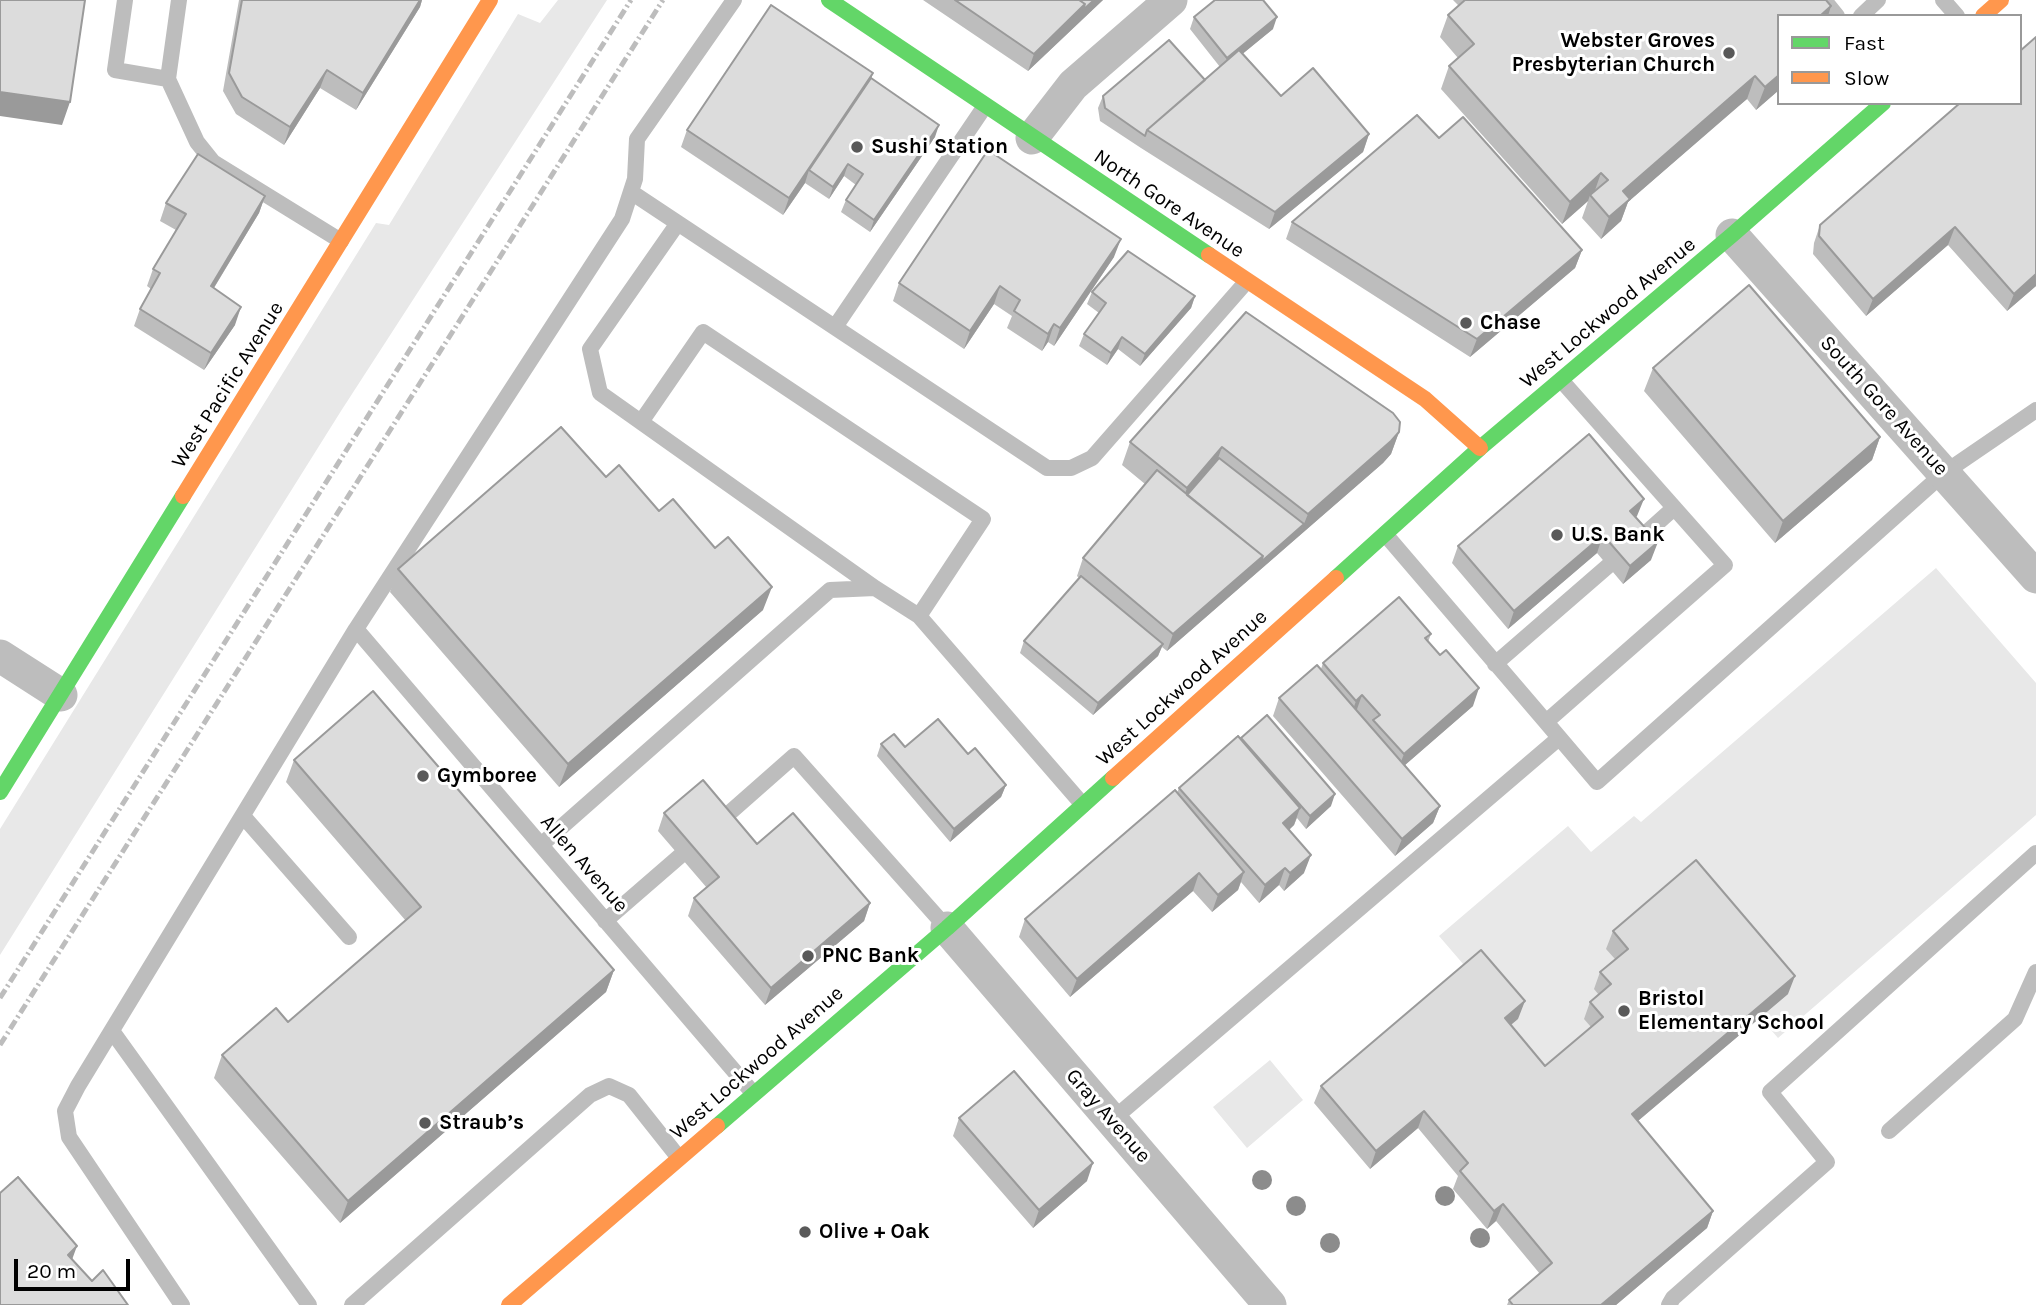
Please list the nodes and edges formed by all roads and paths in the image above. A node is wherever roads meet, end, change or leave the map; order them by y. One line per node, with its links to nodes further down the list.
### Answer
1 (125, 0): 15 (lane)
2 (178, 0): 15 (lane)
3 (490, 0): 22 (main road, West Pacific Avenue)
4 (734, 0): 19 (lane)
5 (830, 0): 17 (main road, North Gore Avenue)
6 (1824, 0): 11 (lane)
7 (1878, 0): 12 (lane)
8 (1943, 0): 13 (lane)
9 (2001, 0): 14 (main road)
10 (1159, 3): 18 (street)
11 (1836, 14)
12 (1863, 14)
13 (1955, 14)
14 (1985, 14)
15 (168, 79): 22 (lane)
16 (1881, 105): 21 (main road, West Lockwood Avenue)
17 (985, 106): 18 (main road, North Gore Avenue); 24 (lane)
18 (1032, 138): 23 (main road, North Gore Avenue)
19 (631, 192): 20 (lane); 37 (lane)
20 (678, 223): 24 (lane); 27 (lane)
21 (1732, 235): 25 (main road, West Lockwood Avenue); 29 (street, South Gore Avenue)
22 (342, 241): 40 (main road, West Pacific Avenue)
23 (1247, 281): 24 (lane); 28 (main road, North Gore Avenue)
24 (835, 327)
25 (1561, 380): 28 (main road, West Lockwood Avenue); 30 (lane)
26 (2036, 410): 29 (lane)
27 (641, 422): 35 (lane); 36 (lane)
28 (1480, 448): 31 (main road, West Lockwood Avenue)
29 (1944, 473): 34 (street, South Gore Avenue); 42 (lane)
30 (1674, 508): 32 (lane); 41 (lane)
31 (1385, 534): 39 (lane); 44 (main road, West Lockwood Avenue)
32 (1636, 542)
33 (1608, 566): 39 (lane)
34 (2036, 577)
35 (875, 588): 36 (lane); 47 (lane)
36 (919, 616): 44 (lane)
37 (356, 629): 45 (lane); 47 (lane, Allen Avenue)
38 (0, 656): 40 (street)
39 (1495, 664): 41 (lane)
40 (61, 695): 43 (main road, West Pacific Avenue)
41 (1546, 722): 42 (lane)
42 (1559, 738): 56 (lane)
43 (0, 792)
44 (1083, 805): 51 (main road, West Lockwood Avenue)
45 (243, 816): 52 (lane); 54 (lane)
46 (718, 823): 51 (lane)
47 (541, 845): 50 (lane, Allen Avenue)
48 (2036, 853): 64 (lane)
49 (680, 856): 50 (lane)
50 (605, 920): 55 (lane, Allen Avenue)
51 (947, 928): 55 (main road, West Lockwood Avenue); 56 (street, Gray Avenue)
52 (349, 937)
53 (2036, 972): 57 (lane)
54 (112, 1031): 59 (lane); 60 (lane)
55 (753, 1093): 58 (main road, West Lockwood Avenue)
56 (1112, 1120): 63 (street, Gray Avenue)
57 (1889, 1131)
58 (679, 1158): 61 (lane); 62 (main road, West Lockwood Avenue)
59 (182, 1305)
60 (309, 1305)
61 (352, 1305)
62 (509, 1305)
63 (1269, 1305)
64 (1669, 1305)

